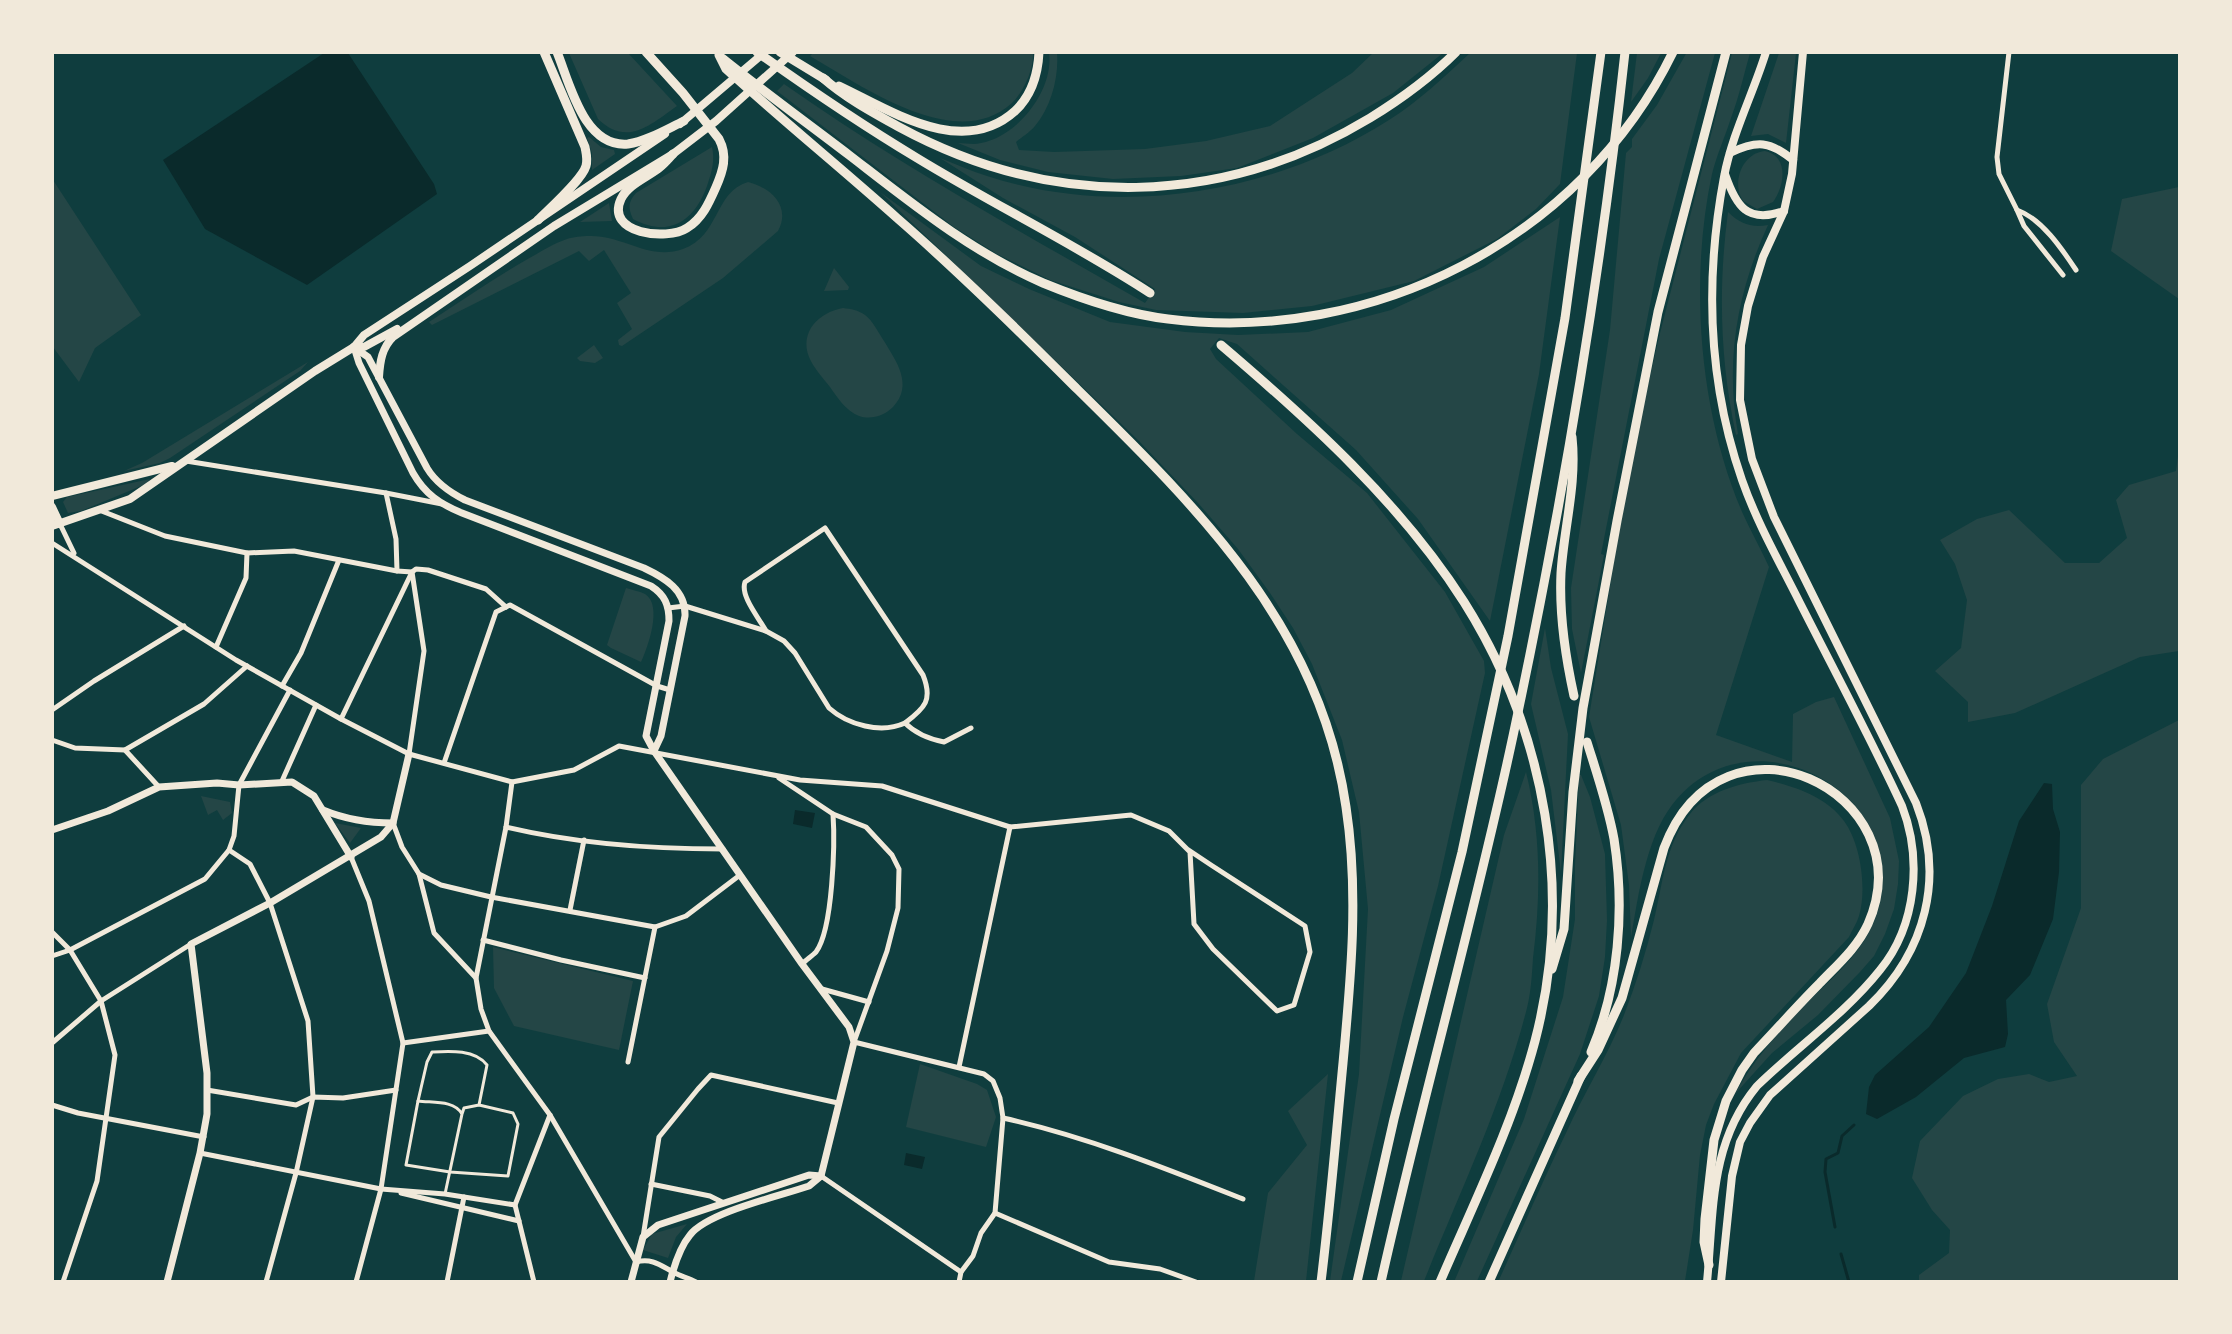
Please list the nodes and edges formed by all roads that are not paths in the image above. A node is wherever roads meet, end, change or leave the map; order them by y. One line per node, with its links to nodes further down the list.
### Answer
1 (544, 52): 26 (highway)
2 (557, 52): 19 (highway)
3 (646, 52): 21 (highway)
4 (757, 52): 29 (highway)
5 (765, 52): 19 (main road)
6 (780, 52): 18 (highway)
7 (794, 52): 21 (main road)
8 (1039, 52): 18 (highway)
9 (1456, 52): 18 (highway)
10 (1601, 52): 155 (highway)
11 (1625, 52): 34 (highway)
12 (1673, 52): 17 (highway)
13 (1726, 52): 101 (highway)
14 (1766, 52): 20 (main road)
15 (1803, 52): 22 (main road)
16 (2009, 52): 24 (street)
17 (718, 54): 154 (highway)
18 (823, 78)
19 (684, 121): 26 (main road)
20 (1730, 153): 22 (main road); 23 (main road)
21 (673, 154): 30 (main road)
22 (1793, 160): 25 (main road)
23 (1725, 174): 25 (main road); 140 (main road)
24 (2018, 210): 27 (street); 28 (street)
25 (1784, 211): 160 (main road)
26 (538, 220): 32 (main road)
27 (2076, 270)
28 (2063, 275)
29 (1150, 293)
30 (417, 319): 32 (main road); 33 (main road)
31 (1221, 345): 101 (highway)
32 (354, 347): 33 (street); 35 (main road); 38 (street)
33 (379, 377): 48 (street)
34 (1571, 424): 59 (highway); 156 (highway)
35 (183, 463): 36 (street); 37 (main road); 40 (main road)
36 (386, 493): 38 (street); 46 (street)
37 (52, 496)
38 (442, 504): 50 (street)
39 (52, 507): 41 (main road)
40 (99, 510): 41 (main road); 43 (street)
41 (56, 525): 44 (street)
42 (52, 543): 44 (street)
43 (247, 553): 45 (street); 53 (street)
44 (80, 558): 51 (street)
45 (339, 560): 46 (street); 55 (street)
46 (397, 572): 47 (street)
47 (412, 572): 49 (street); 62 (street); 69 (street)
48 (685, 606): 50 (street); 52 (street); 58 (street)
49 (506, 607): 56 (street); 70 (street)
50 (668, 608): 56 (street)
51 (184, 626): 53 (street); 61 (street)
52 (766, 631): 63 (street); 63 (street)
53 (216, 647): 54 (street)
54 (247, 666): 55 (street); 67 (street)
55 (282, 686): 57 (street)
56 (657, 686): 58 (street); 68 (street)
57 (290, 690): 60 (street); 74 (street)
58 (670, 690): 68 (street)
59 (1575, 696)
60 (316, 705): 62 (street); 72 (street)
61 (52, 710)
62 (341, 719): 69 (street)
63 (905, 723): 64 (street)
64 (971, 728)
65 (52, 740): 67 (street)
66 (1587, 741): 111 (highway)
67 (125, 750): 75 (street)
68 (654, 751): 71 (street); 73 (street); 83 (street)
69 (409, 754): 70 (street); 78 (street)
70 (444, 764): 73 (street)
71 (778, 777): 77 (street); 80 (street)
72 (282, 781): 74 (street); 76 (street)
73 (512, 782): 79 (street)
74 (239, 785): 75 (street); 85 (street)
75 (159, 787): 81 (street)
76 (323, 810): 78 (street); 86 (street)
77 (833, 814): 98 (street); 104 (street)
78 (393, 823): 86 (street); 87 (street)
79 (506, 827): 82 (street); 89 (street)
80 (1010, 827): 84 (street); 110 (street)
81 (52, 830)
82 (584, 840): 83 (street); 91 (street)
83 (723, 849): 88 (street)
84 (1187, 849): 84 (street)
85 (229, 850): 90 (street); 96 (street)
86 (351, 856): 90 (street); 108 (street)
87 (419, 874): 89 (street); 99 (street)
88 (740, 875): 92 (street); 98 (street)
89 (491, 897): 91 (street); 94 (street)
90 (270, 903): 95 (street); 114 (street)
91 (570, 910): 92 (street)
92 (656, 927): 100 (street)
93 (52, 932): 96 (street)
94 (483, 940): 99 (street); 100 (street)
95 (192, 944): 103 (street); 112 (street)
96 (70, 950): 97 (street); 103 (street)
97 (52, 956)
98 (802, 964): 102 (street)
99 (476, 978): 105 (street)
100 (645, 978): 109 (street)
101 (1545, 989): 157 (highway)
102 (822, 990): 104 (street); 106 (street)
103 (101, 1001): 107 (street); 122 (street)
104 (869, 1002): 106 (street)
105 (489, 1031): 108 (street); 120 (street)
106 (854, 1042): 110 (street); 116 (street)
107 (52, 1043)
108 (403, 1043): 113 (street)
109 (628, 1062)
110 (959, 1066): 121 (street)
111 (1578, 1081): 140 (highway); 158 (highway)
112 (207, 1090): 114 (street); 123 (street)
113 (396, 1090): 114 (street); 129 (street)
114 (313, 1097): 126 (street)
115 (418, 1101): 118 (lane); 119 (lane); 125 (lane)
116 (838, 1103): 127 (street); 128 (street)
117 (52, 1105): 122 (street)
118 (479, 1105): 119 (lane); 125 (lane)
119 (462, 1114): 125 (lane)
120 (550, 1115): 134 (street); 139 (street)
121 (1003, 1118): 132 (street); 136 (street)
122 (107, 1119): 123 (street); 143 (street)
123 (204, 1137): 124 (street)
124 (200, 1153): 126 (street); 144 (street)
125 (450, 1172): 130 (lane)
126 (296, 1173): 129 (street); 145 (street)
127 (821, 1176): 133 (street); 141 (street); 142 (street)
128 (651, 1184): 133 (street); 138 (street)
129 (381, 1189): 130 (street); 135 (street); 146 (street)
130 (445, 1194): 131 (street)
131 (464, 1197): 134 (street); 135 (street)
132 (1243, 1199)
133 (724, 1203): 138 (street)
134 (515, 1205): 137 (street)
135 (462, 1208): 137 (street); 147 (street)
136 (995, 1213): 142 (street); 153 (street)
137 (519, 1221): 148 (street)
138 (643, 1237): 139 (street)
139 (636, 1262): 141 (street); 149 (street)
140 (1709, 1265): 159 (main road)
141 (673, 1272): 150 (street); 151 (street)
142 (961, 1272): 152 (street)
143 (63, 1281)
144 (167, 1281)
145 (266, 1281)
146 (356, 1281)
147 (447, 1281)
148 (534, 1281)
149 (631, 1281)
150 (670, 1281)
151 (696, 1281)
152 (959, 1281)
153 (1196, 1281)
154 (1321, 1281)
155 (1357, 1281)
156 (1381, 1281)
157 (1440, 1281)
158 (1488, 1281)
159 (1707, 1281)
160 (1721, 1281)

